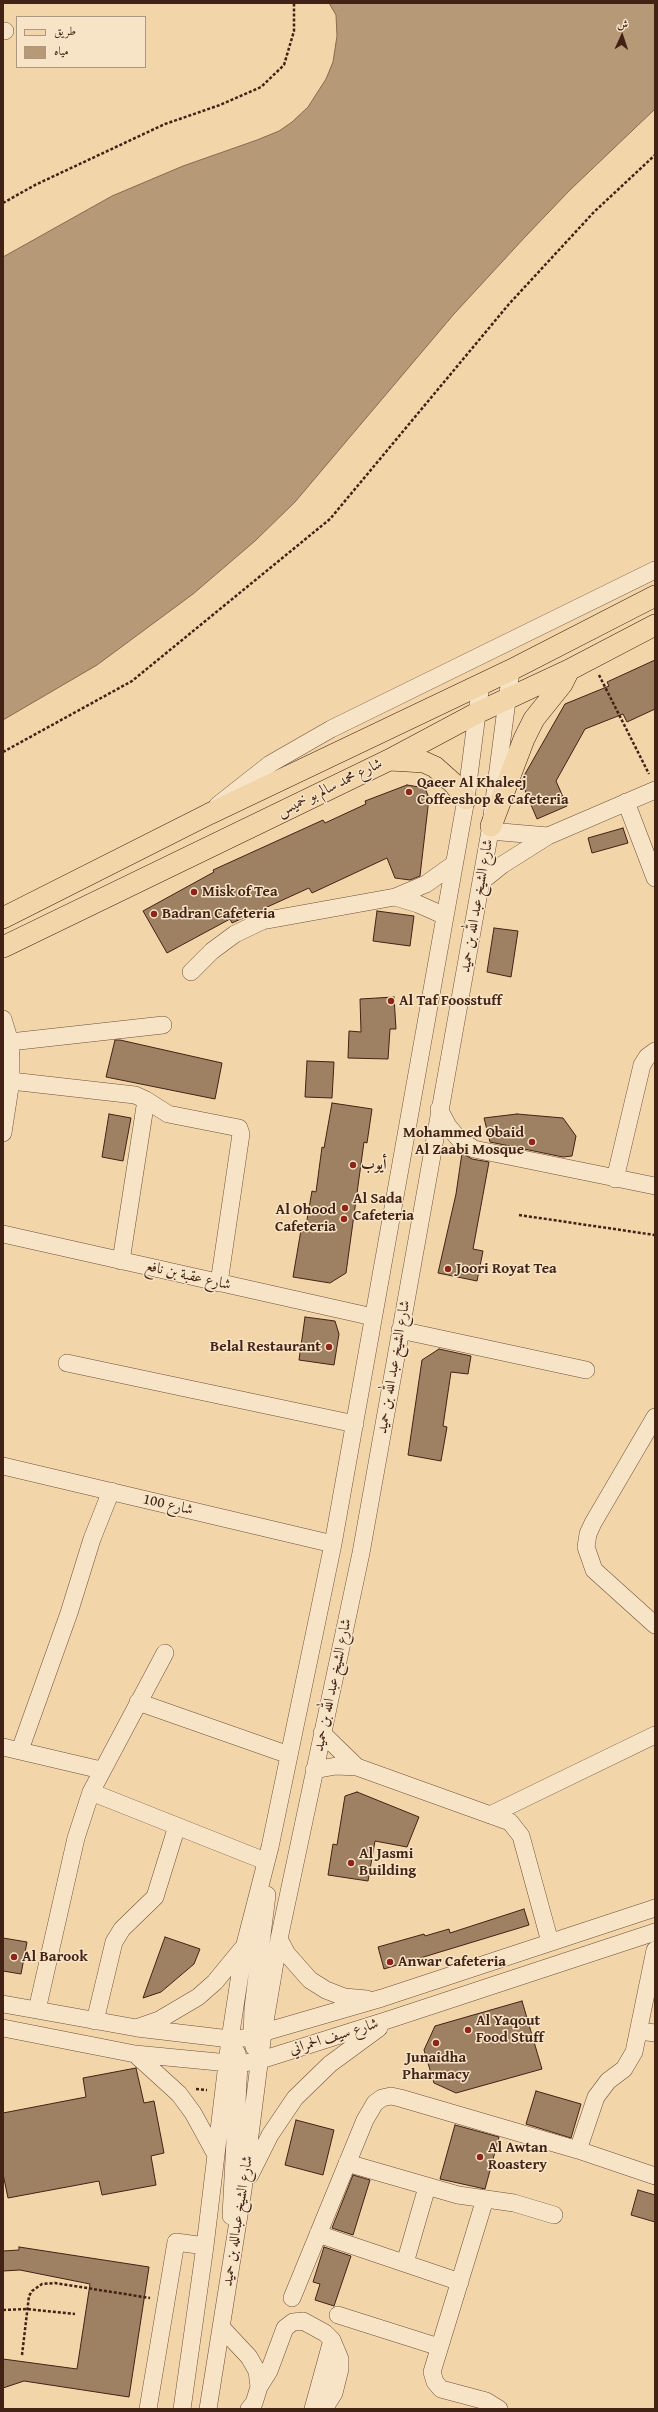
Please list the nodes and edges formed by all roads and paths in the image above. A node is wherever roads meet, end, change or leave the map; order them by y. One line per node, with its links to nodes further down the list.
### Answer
1 (294, 3): 3 (path)
2 (655, 156): 13 (path)
3 (3, 202)
4 (655, 570): 18 (street)
5 (655, 596): 8 (main road, شارع محمد سالم بو خميس)
6 (655, 625): 7 (main road, شارع محمد سالم بو خميس)
7 (591, 658): 9 (main road, شارع محمد سالم بو خميس); 15 (path)
8 (511, 670): 10 (main road, شارع محمد سالم بو خميس); 11 (street)
9 (569, 670): 11 (main road, شارع محمد سالم بو خميس); 19 (main road)
10 (481, 683): 12 (street); 18 (main road, شارع محمد سالم بو خميس)
11 (508, 697): 12 (main road, شارع محمد سالم بو خميس); 19 (street, شارع الشيخ عبد الله بن حميد)
12 (477, 713): 14 (main road, شارع محمد سالم بو خميس); 16 (street, شارع الشيخ عبد الله بن حميد)
13 (3, 752)
14 (389, 760): 16 (main road); 27 (main road, شارع محمد سالم بو خميس)
15 (653, 784): 17 (street)
16 (466, 799): 21 (street, شارع الشيخ عبد الله بن حميد)
17 (626, 802): 20 (street); 22 (street)
18 (209, 814): 26 (main road, شارع محمد سالم بو خميس)
19 (491, 829): 20 (street); 23 (street, شارع الشيخ عبد الله بن حميد)
20 (548, 836): 23 (street)
21 (454, 864): 24 (street); 25 (street, شارع الشيخ عبد الله بن حميد)
22 (655, 878)
23 (481, 882): 35 (street, شارع الشيخ عبد الله بن حميد)
24 (395, 896): 25 (street); 28 (street)
25 (445, 916): 44 (street, شارع الشيخ عبد الله بن حميد)
26 (3, 918)
27 (3, 947)
28 (191, 972)
29 (3, 1019): 31 (street)
30 (163, 1025): 31 (street)
31 (10, 1042): 33 (street)
32 (655, 1051): 37 (street)
33 (11, 1081): 34 (street); 36 (street)
34 (146, 1100): 42 (street); 43 (street)
35 (439, 1109): 37 (street); 45 (street, شارع الشيخ عبد الله بن حميد)
36 (3, 1133)
37 (615, 1179): 38 (street)
38 (655, 1186)
39 (519, 1215): 41 (path)
40 (3, 1234): 42 (street, شارع عقبة بن نافع)
41 (655, 1235)
42 (121, 1261): 43 (street, شارع عقبة بن نافع)
43 (220, 1283): 44 (street, شارع عقبة بن نافع)
44 (373, 1317): 49 (street, شارع الشيخ عبد الله بن حميد)
45 (400, 1330): 47 (street); 56 (street, شارع الشيخ عبد الله بن حميد)
46 (67, 1363): 49 (street)
47 (586, 1370)
48 (654, 1421): 53 (street)
49 (354, 1424): 52 (street, شارع الشيخ عبد الله بن حميد)
50 (3, 1466): 51 (street, شارع 100)
51 (111, 1491): 52 (street, شارع 100); 59 (street)
52 (333, 1544): 60 (street, شارع الشيخ عبد الله بن حميد)
53 (655, 1625)
54 (164, 1653): 55 (street)
55 (138, 1702): 60 (street); 62 (street)
56 (322, 1733): 61 (street); 63 (street, شارع الشيخ عبد الله بن حميد)
57 (655, 1734): 65 (street)
58 (3, 1746): 59 (street)
59 (20, 1750): 62 (street)
60 (289, 1755): 67 (street, شارع الشيخ عبد الله بن حميد)
61 (357, 1767): 63 (street); 65 (street)
62 (101, 1770): 64 (street)
63 (314, 1770): 70 (street, شارع الشيخ عبد الله بن حميد)
64 (91, 1792): 66 (street); 76 (street)
65 (490, 1815): 71 (street)
66 (177, 1826): 67 (street); 78 (street)
67 (268, 1854): 72 (street, شارع الشيخ عبد الله بن حميد); 82 (street)
68 (655, 1908): 71 (street, شارع سيف الحمراني)
69 (655, 1932): 77 (street, شارع سيف الحمراني)
70 (280, 1939): 74 (street); 82 (street, شارع الشيخ عبد الله بن حميد)
71 (550, 1942): 74 (street, شارع سيف الحمراني)
72 (244, 1948): 80 (street); 83 (street, شارع الشيخ عبد الله بن حميد)
73 (655, 1950): 81 (street)
74 (382, 1998): 82 (street, شارع سيف الحمراني)
75 (3, 2004): 76 (street, شارع سيف الحمراني)
76 (37, 2010): 78 (street, شارع سيف الحمراني)
77 (391, 2019): 85 (street, شارع سيف الحمراني); 92 (street)
78 (95, 2021): 80 (street, شارع سيف الحمراني)
79 (3, 2028): 84 (street, شارع سيف الحمراني)
80 (137, 2028): 83 (street, شارع سيف الحمراني)
81 (647, 2032): 87 (street)
82 (257, 2035): 83 (street, شارع سيف الحمراني); 85 (street, شارع الشيخ عبدالله بن حميد)
83 (230, 2039): 86 (street, شارع الشيخ عبدالله بن حميد)
84 (135, 2054): 86 (street, شارع سيف الحمراني); 88 (street)
85 (261, 2060): 86 (street, شارع سيف الحمراني); 92 (street, شارع الشيخ عبدالله بن حميد)
86 (233, 2064): 88 (street, شارع الشيخ عبدالله بن حميد); 96 (street)
87 (578, 2150): 89 (street); 90 (street)
88 (216, 2155): 97 (street, شارع الشيخ عبدالله بن حميد)
89 (347, 2163): 91 (street); 95 (street)
90 (655, 2176)
91 (427, 2188): 93 (street); 98 (street)
92 (243, 2190): 96 (street, شارع الشيخ عبدالله بن حميد)
93 (485, 2199): 94 (street); 99 (street)
94 (554, 2215)
95 (318, 2234): 98 (street); 100 (street)
96 (234, 2243): 106 (street, شارع الشيخ عبدالله بن حميد)
97 (205, 2246): 101 (street); 112 (street, شارع الشيخ عبدالله بن حميد)
98 (405, 2263): 99 (street)
99 (460, 2282): 108 (street)
100 (292, 2298)
101 (166, 2301): 102 (path); 111 (street)
102 (27, 2309): 103 (path); 104 (path); 109 (path)
103 (3, 2310)
104 (75, 2314)
105 (338, 2315): 108 (street)
106 (222, 2327): 110 (street); 113 (street, شارع الشيخ عبدالله بن حميد)
107 (332, 2340): 110 (street); 115 (street); 116 (street)
108 (439, 2347): 117 (street)
109 (22, 2355)
110 (259, 2387): 114 (street)
111 (148, 2409)
112 (182, 2409)
113 (208, 2409)
114 (249, 2409)
115 (313, 2409)
116 (324, 2409)
117 (499, 2409)

